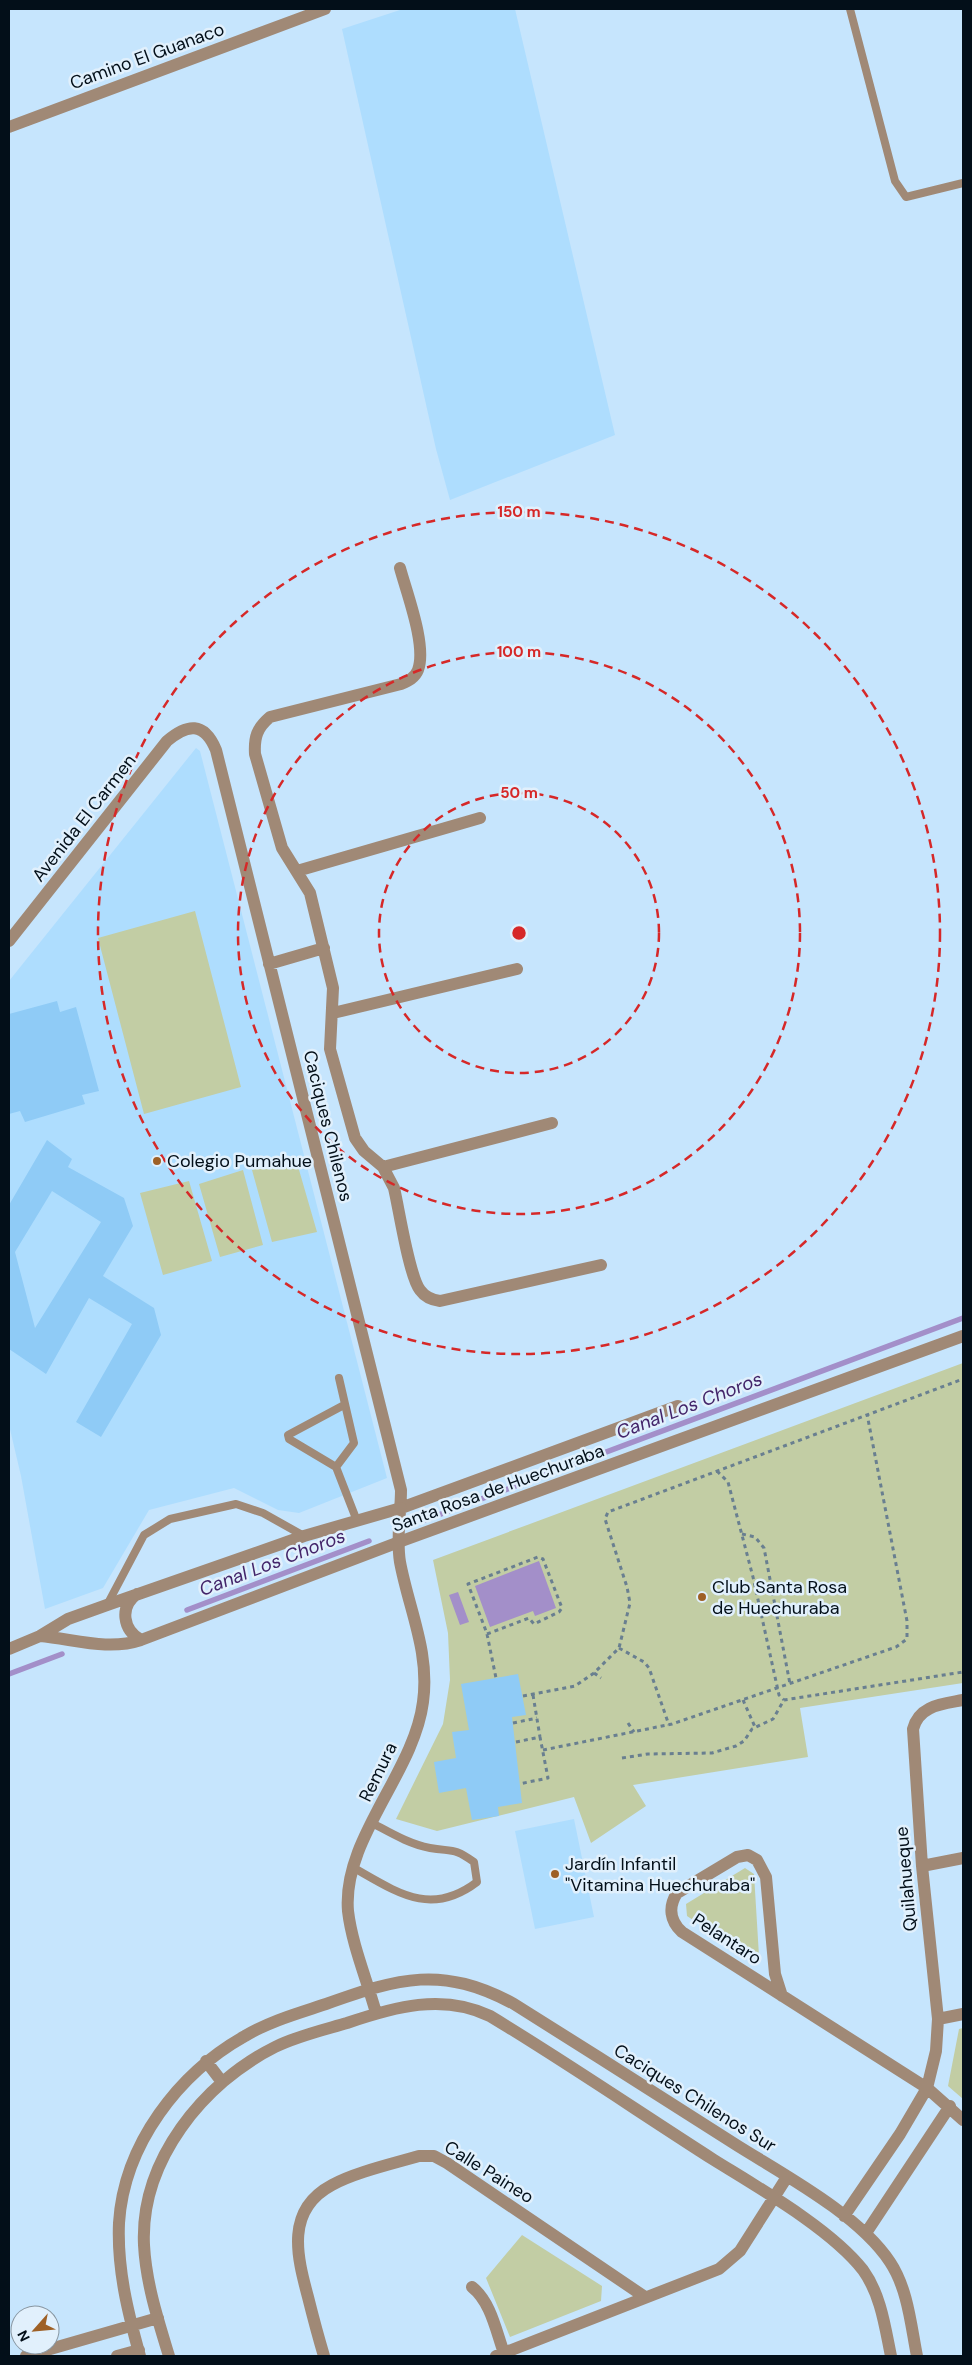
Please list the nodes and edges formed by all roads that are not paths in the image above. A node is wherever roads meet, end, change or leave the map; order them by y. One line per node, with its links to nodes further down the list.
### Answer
1 (325, 9): 3 (street, Camino El Guanaco)
2 (850, 9): 4 (lane)
3 (9, 127)
4 (963, 183)
5 (400, 568): 8 (street)
6 (195, 727): 9 (street, Avenida El Carmen); 11 (street, Caciques Chilenos)
7 (480, 818): 8 (street)
8 (297, 871): 10 (street)
9 (9, 941)
10 (324, 948): 11 (street); 13 (street)
11 (269, 964): 22 (street, Caciques Chilenos)
12 (517, 969): 13 (street)
13 (332, 1013): 15 (street)
14 (552, 1123): 15 (street)
15 (383, 1167): 16 (street)
16 (601, 1264)
17 (963, 1336): 25 (street, Santa Rosa de Huechuraba)
18 (339, 1378): 19 (lane)
19 (344, 1405): 21 (lane); 21 (lane)
20 (678, 1406): 22 (street, Santa Rosa de Huechuraba)
21 (336, 1467): 23 (lane)
22 (401, 1508): 23 (street, Santa Rosa de Huechuraba); 25 (street, Caciques Chilenos)
23 (358, 1521): 24 (street, Santa Rosa de Huechuraba)
24 (304, 1536): 26 (street, Santa Rosa de Huechuraba); 27 (lane)
25 (399, 1542): 29 (street, Santa Rosa de Huechuraba); 32 (street, Remura)
26 (137, 1594): 27 (street, Santa Rosa de Huechuraba); 29 (street)
27 (107, 1605): 28 (street, Santa Rosa de Huechuraba)
28 (40, 1636): 29 (street, Santa Rosa de Huechuraba); 30 (street, Santa Rosa de Huechuraba)
29 (141, 1640)
30 (9, 1649)
31 (963, 1700): 34 (street, Quilahueque)
32 (372, 1823): 35 (street, Remura); 35 (lane)
33 (963, 1858): 34 (street)
34 (922, 1866): 40 (street, Quilahueque)
35 (354, 1868): 36 (street, Remura)
36 (369, 1988): 38 (street, Remura); 41 (street, Caciques Chilenos Sur); 46 (street, Caciques Chilenos Sur)
37 (782, 1996): 37 (street, Pelantaro); 43 (street, Pelantaro)
38 (376, 2013): 42 (street); 47 (street)
39 (963, 2014): 40 (street)
40 (938, 2018): 43 (street, Quilahueque)
41 (206, 2062): 42 (street); 53 (street, Caciques Chilenos Sur)
42 (222, 2082): 52 (street)
43 (926, 2088): 44 (street, Pelantaro); 48 (street, Quilahueque)
44 (950, 2106): 45 (street, Pelantaro); 49 (street)
45 (963, 2120)
46 (787, 2177): 47 (street); 48 (street, Caciques Chilenos Sur)
47 (774, 2199): 51 (street); 60 (street)
48 (844, 2216): 49 (street, Caciques Chilenos Sur)
49 (866, 2233): 61 (street, Caciques Chilenos Sur)
50 (472, 2287): 55 (street)
51 (646, 2297): 55 (street); 59 (street, Calle Paineo)
52 (158, 2318): 53 (street); 58 (street)
53 (132, 2326): 54 (street, Caciques Chilenos Sur); 56 (street)
54 (140, 2353): 57 (street)
55 (500, 2355)
56 (26, 2356)
57 (117, 2356)
58 (168, 2356)
59 (324, 2356)
60 (891, 2356)
61 (917, 2356)

